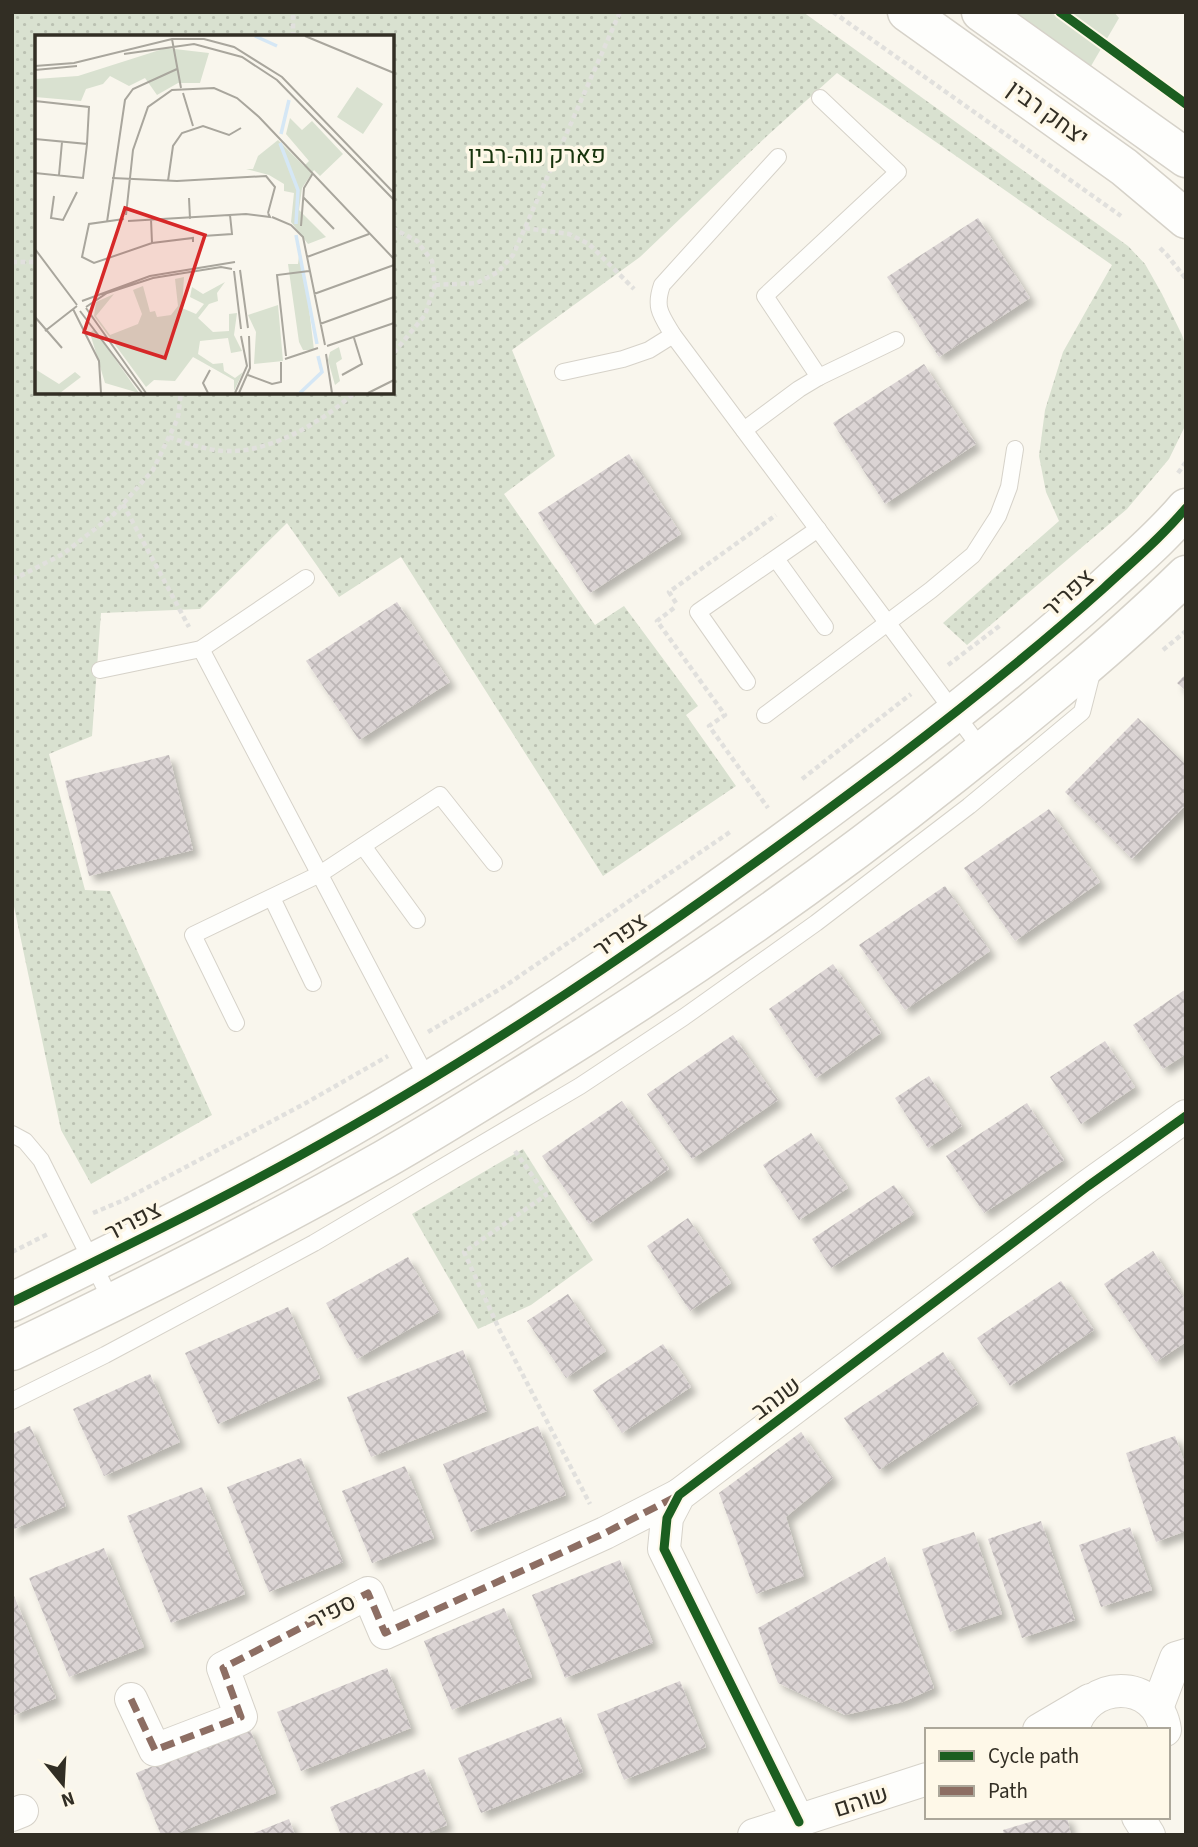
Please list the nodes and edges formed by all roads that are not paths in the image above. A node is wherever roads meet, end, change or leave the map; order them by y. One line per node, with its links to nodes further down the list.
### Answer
1 (907, 12): 6 (street, יצחק רבין)
2 (981, 12): 5 (street, יצחק רבין)
3 (820, 97): 10 (lane)
4 (778, 157): 7 (lane)
5 (1186, 158)
6 (1186, 219)
7 (673, 335): 9 (lane); 11 (lane)
8 (896, 341): 10 (lane)
9 (563, 372)
10 (819, 377): 11 (lane)
11 (744, 430): 14 (lane)
12 (1016, 449): 18 (lane)
13 (1178, 495): 24 (street, צפריר)
14 (818, 530): 15 (lane); 18 (lane)
15 (776, 559): 19 (lane); 23 (lane)
16 (1186, 575): 21 (street)
17 (306, 578): 20 (lane)
18 (888, 623): 24 (lane); 25 (lane)
19 (825, 627)
20 (201, 649): 22 (lane); 29 (lane)
21 (1097, 656): 26 (street); 41 (lane)
22 (100, 670)
23 (747, 682)
24 (954, 713): 26 (lane); 34 (street, צפריר)
25 (765, 715)
26 (983, 751): 39 (street)
27 (363, 846): 28 (lane); 29 (lane); 31 (lane)
28 (494, 863)
29 (320, 874): 30 (lane); 34 (lane)
30 (272, 898): 32 (lane); 33 (lane)
31 (417, 920)
32 (313, 983)
33 (236, 1023)
34 (428, 1080): 37 (street, צפריר)
35 (1186, 1116): 42 (street, שנהב)
36 (12, 1134): 37 (lane)
37 (92, 1263): 38 (street, צפריר); 39 (lane)
38 (12, 1302)
39 (112, 1302): 40 (street)
40 (12, 1351)
41 (12, 1401)
42 (679, 1495): 45 (street, ספיר); 51 (street)
43 (1186, 1654): 46 (street)
44 (1097, 1696): 46 (street); 47 (street); 48 (street)
45 (131, 1699)
46 (1161, 1719)
47 (1042, 1728)
48 (1074, 1728)
49 (925, 1780): 51 (street, שוהם)
50 (1139, 1819): 53 (street)
51 (799, 1822): 52 (street, שוהם)
52 (754, 1835)
53 (1149, 1835)

